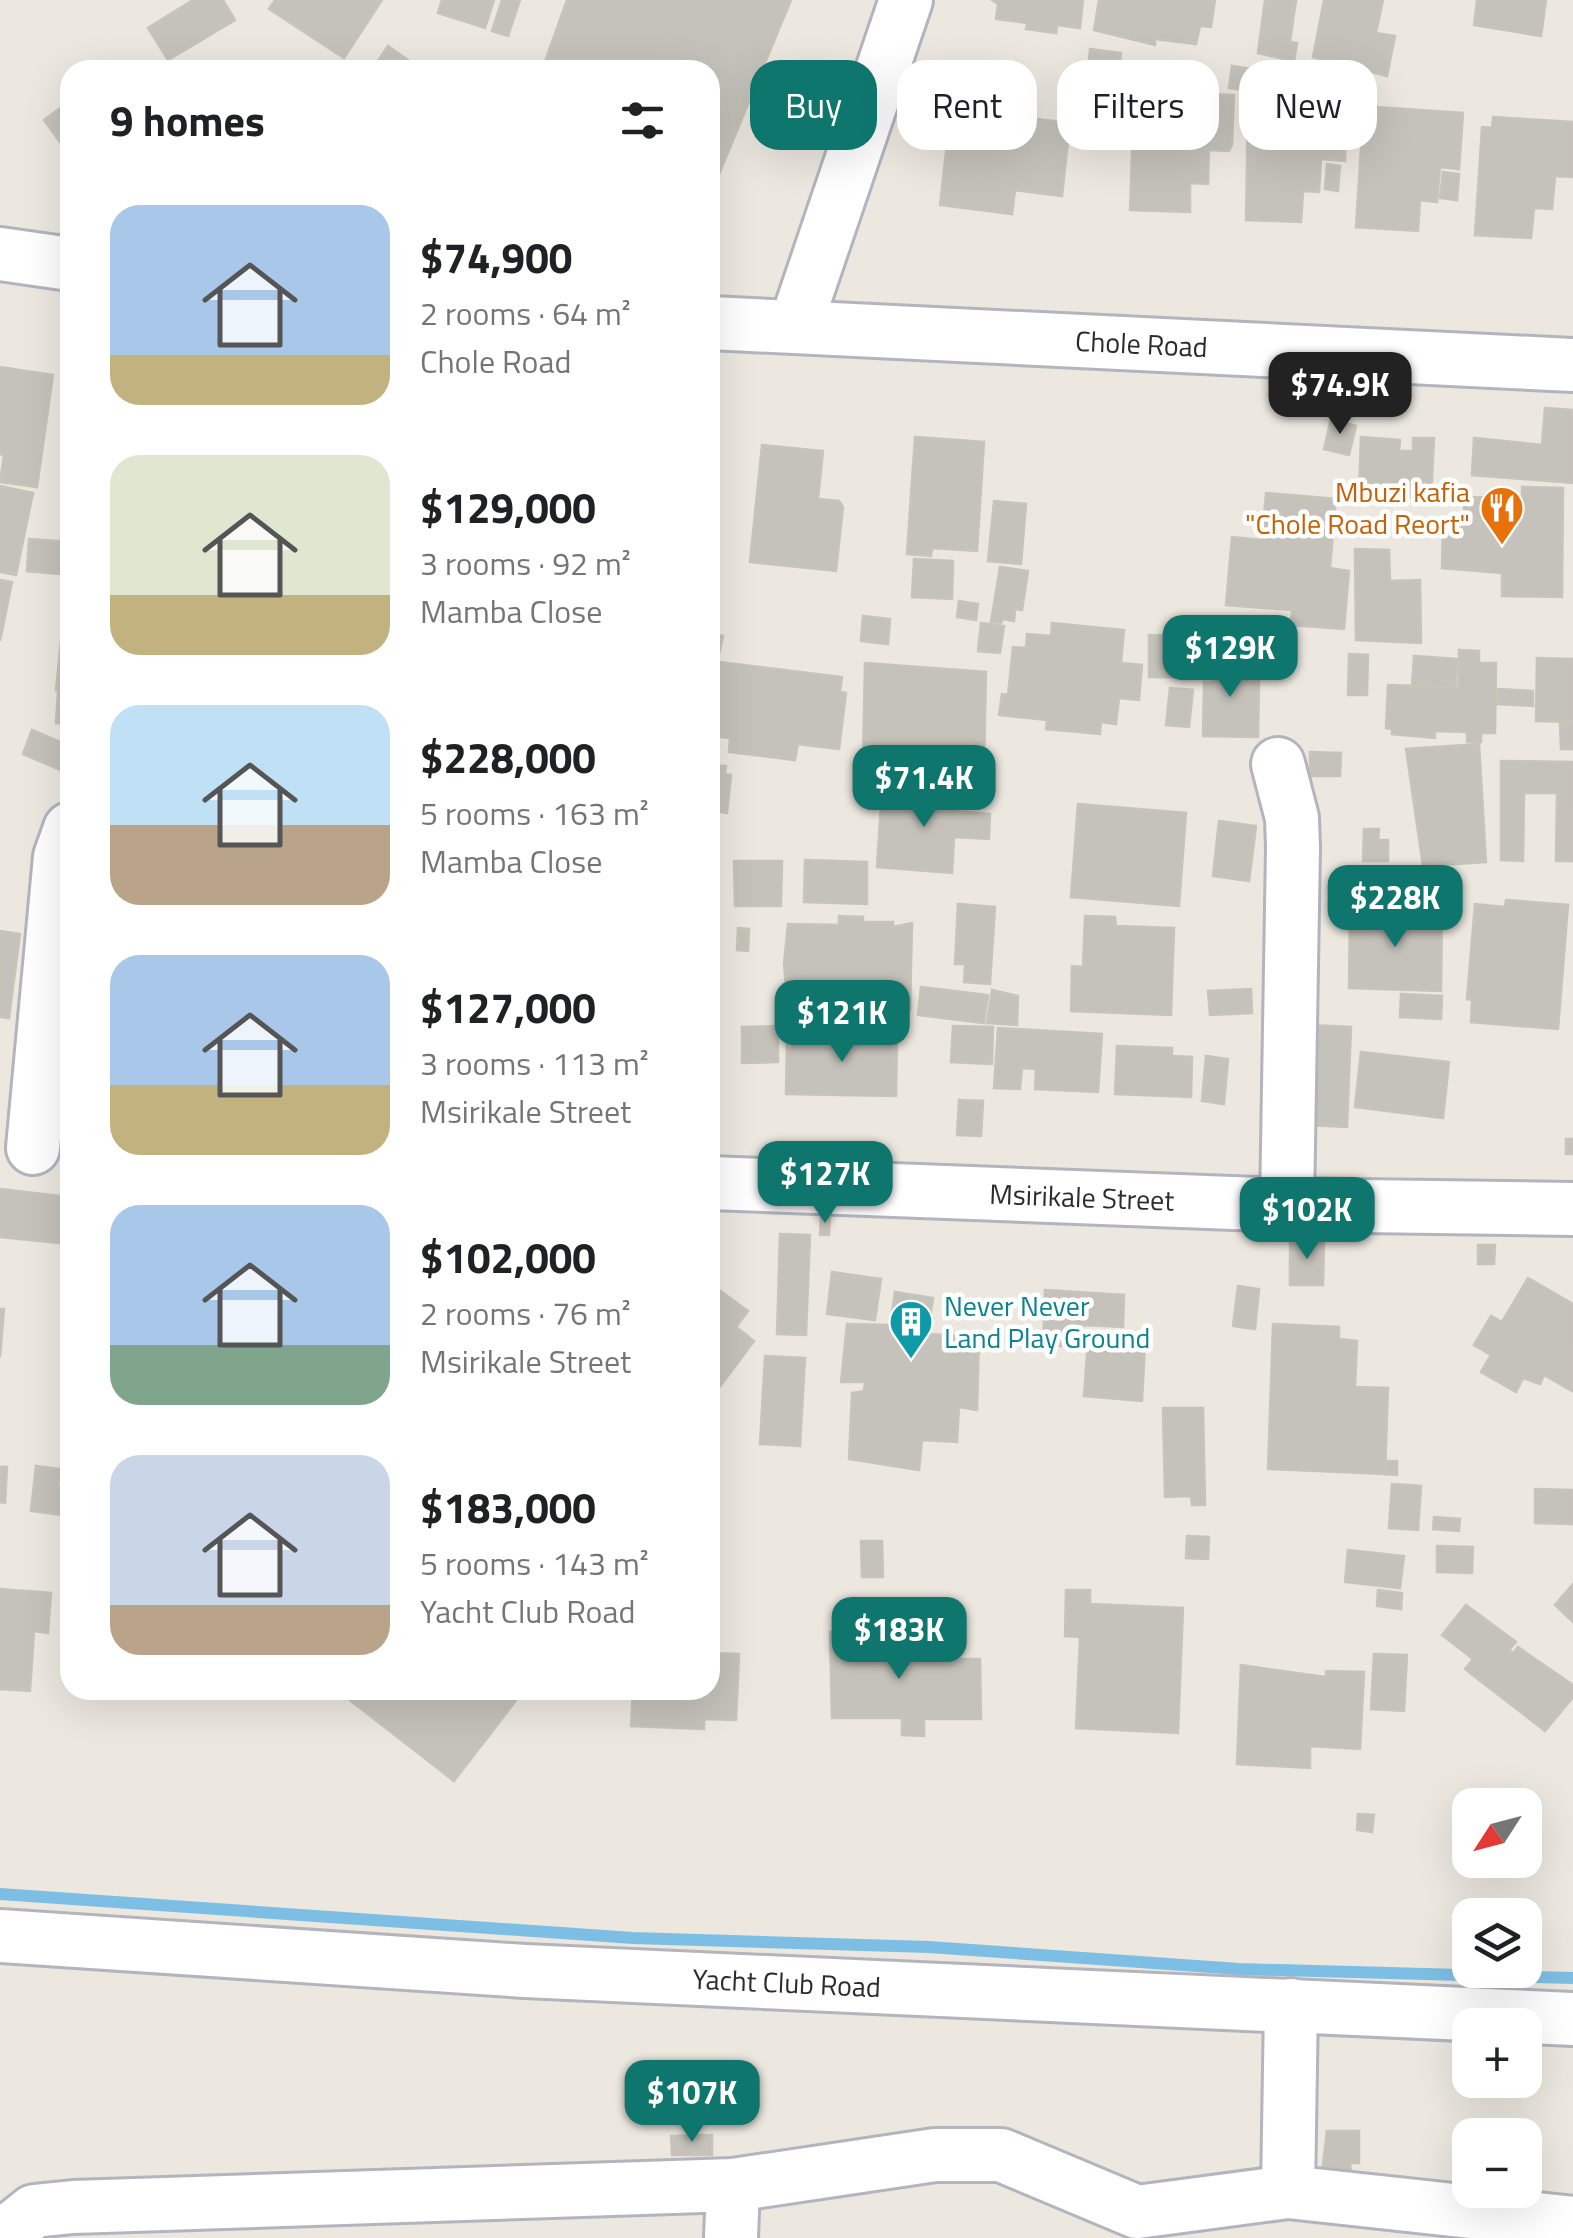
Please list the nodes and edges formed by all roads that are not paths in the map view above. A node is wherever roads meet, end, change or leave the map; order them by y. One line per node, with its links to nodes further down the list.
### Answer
1 (906, 0): 5 (street)
2 (0, 254): 3 (street)
3 (60, 263)
4 (720, 323): 5 (street, Chole Road)
5 (795, 327): 6 (street, Chole Road)
6 (1573, 365)
7 (1278, 764): 11 (street)
8 (60, 856): 9 (street)
9 (34, 1148)
10 (720, 1183): 11 (street, Msirikale Street)
11 (1286, 1205): 12 (street, Msirikale Street)
12 (1573, 1209)
13 (0, 1936): 14 (street, Yacht Club Road)
14 (1290, 2004): 15 (street, Yacht Club Road); 17 (street)
15 (1573, 2019)
16 (733, 2184): 19 (street); 20 (street); 21 (street)
17 (1288, 2192): 18 (street); 19 (street)
18 (1573, 2223)
19 (1133, 2225)
20 (14, 2238)
21 (731, 2238)

